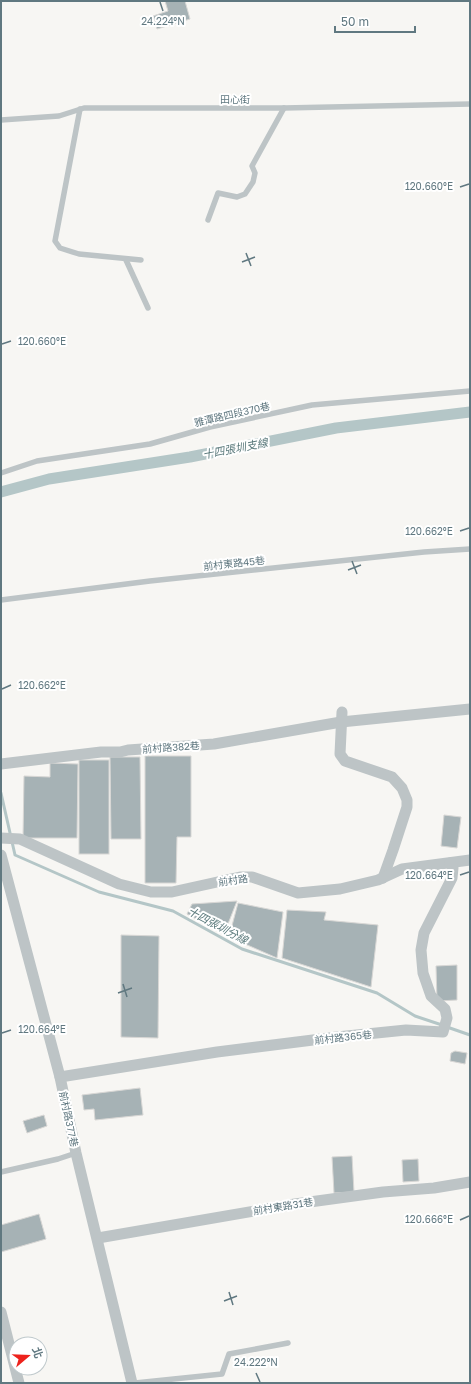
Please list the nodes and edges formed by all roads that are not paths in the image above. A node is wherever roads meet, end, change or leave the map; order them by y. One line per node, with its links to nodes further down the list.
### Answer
1 (470, 104): 2 (lane, 田心街)
2 (284, 108): 3 (lane, 田心街); 5 (lane)
3 (80, 109): 4 (lane, 田心街); 6 (lane)
4 (1, 120)
5 (208, 220)
6 (126, 260): 7 (lane); 8 (lane)
7 (141, 260)
8 (148, 308)
9 (470, 391): 10 (lane, 雅潭路四段370巷)
10 (1, 473)
11 (470, 550): 12 (lane, 前村東路45巷)
12 (1, 600)
13 (470, 709): 14 (street, 前村路382巷)
14 (341, 717): 15 (street, 前村路382巷); 20 (street)
15 (1, 764)
16 (1, 838): 20 (street, 前村路)
17 (1, 855): 21 (street, 前村路377巷)
18 (470, 860): 19 (street, 前村路)
19 (450, 863): 20 (street, 前村路); 21 (street, 前村路365巷)
20 (382, 878)
21 (60, 1077): 22 (street, 前村路377巷)
22 (76, 1153): 23 (lane); 25 (street, 前村路377巷)
23 (1, 1172)
24 (470, 1182): 25 (street, 前村東路31巷)
25 (98, 1238): 29 (street, 前村路377巷)
26 (1, 1312): 28 (street)
27 (288, 1343): 29 (lane)
28 (19, 1383)
29 (133, 1383)

